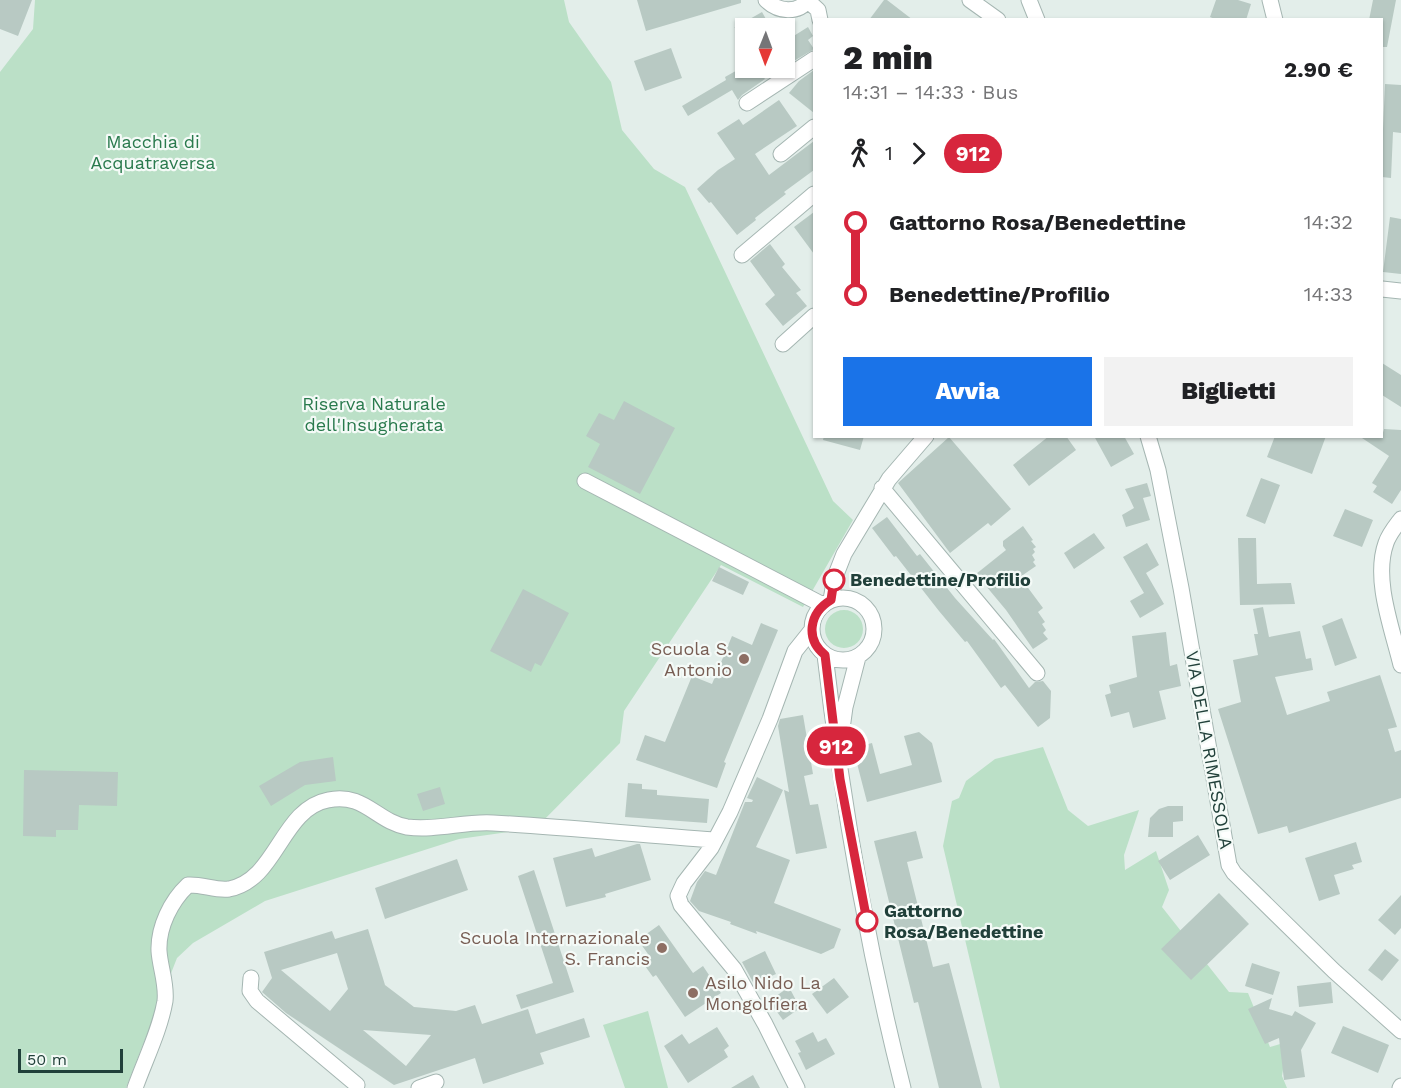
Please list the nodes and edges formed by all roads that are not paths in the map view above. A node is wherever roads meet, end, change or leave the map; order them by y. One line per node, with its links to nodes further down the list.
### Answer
1 (766, 0): 2 (street)
2 (808, 0): 6 (street)
3 (970, 0): 7 (street)
4 (1029, 0): 8 (street)
5 (1270, 0): 9 (street)
6 (820, 18)
7 (995, 18)
8 (1036, 18)
9 (1274, 18)
10 (813, 60): 11 (street)
11 (747, 103)
12 (813, 128): 13 (street)
13 (781, 154)
14 (813, 195): 15 (street)
15 (742, 255)
16 (1383, 289): 17 (street)
17 (1401, 291)
18 (813, 317): 19 (street)
19 (783, 344)
20 (924, 438): 23 (street)
21 (1149, 438): 34 (street, VIA DELLA RIMESSOLA)
22 (585, 481): 25 (street)
23 (882, 488): 25 (street); 30 (street)
24 (1401, 519): 29 (street)
25 (827, 603): 26 (street); 28 (street)
26 (811, 631): 27 (street); 32 (street)
27 (825, 655): 28 (street); 31 (street)
28 (858, 657): 31 (street)
29 (1401, 665)
30 (1037, 673)
31 (838, 759): 40 (street)
32 (715, 840): 37 (street); 39 (street)
33 (251, 978): 36 (street)
34 (1401, 1031)
35 (436, 1082): 38 (street)
36 (356, 1087)
37 (135, 1088)
38 (419, 1088)
39 (797, 1088)
40 (903, 1088)

